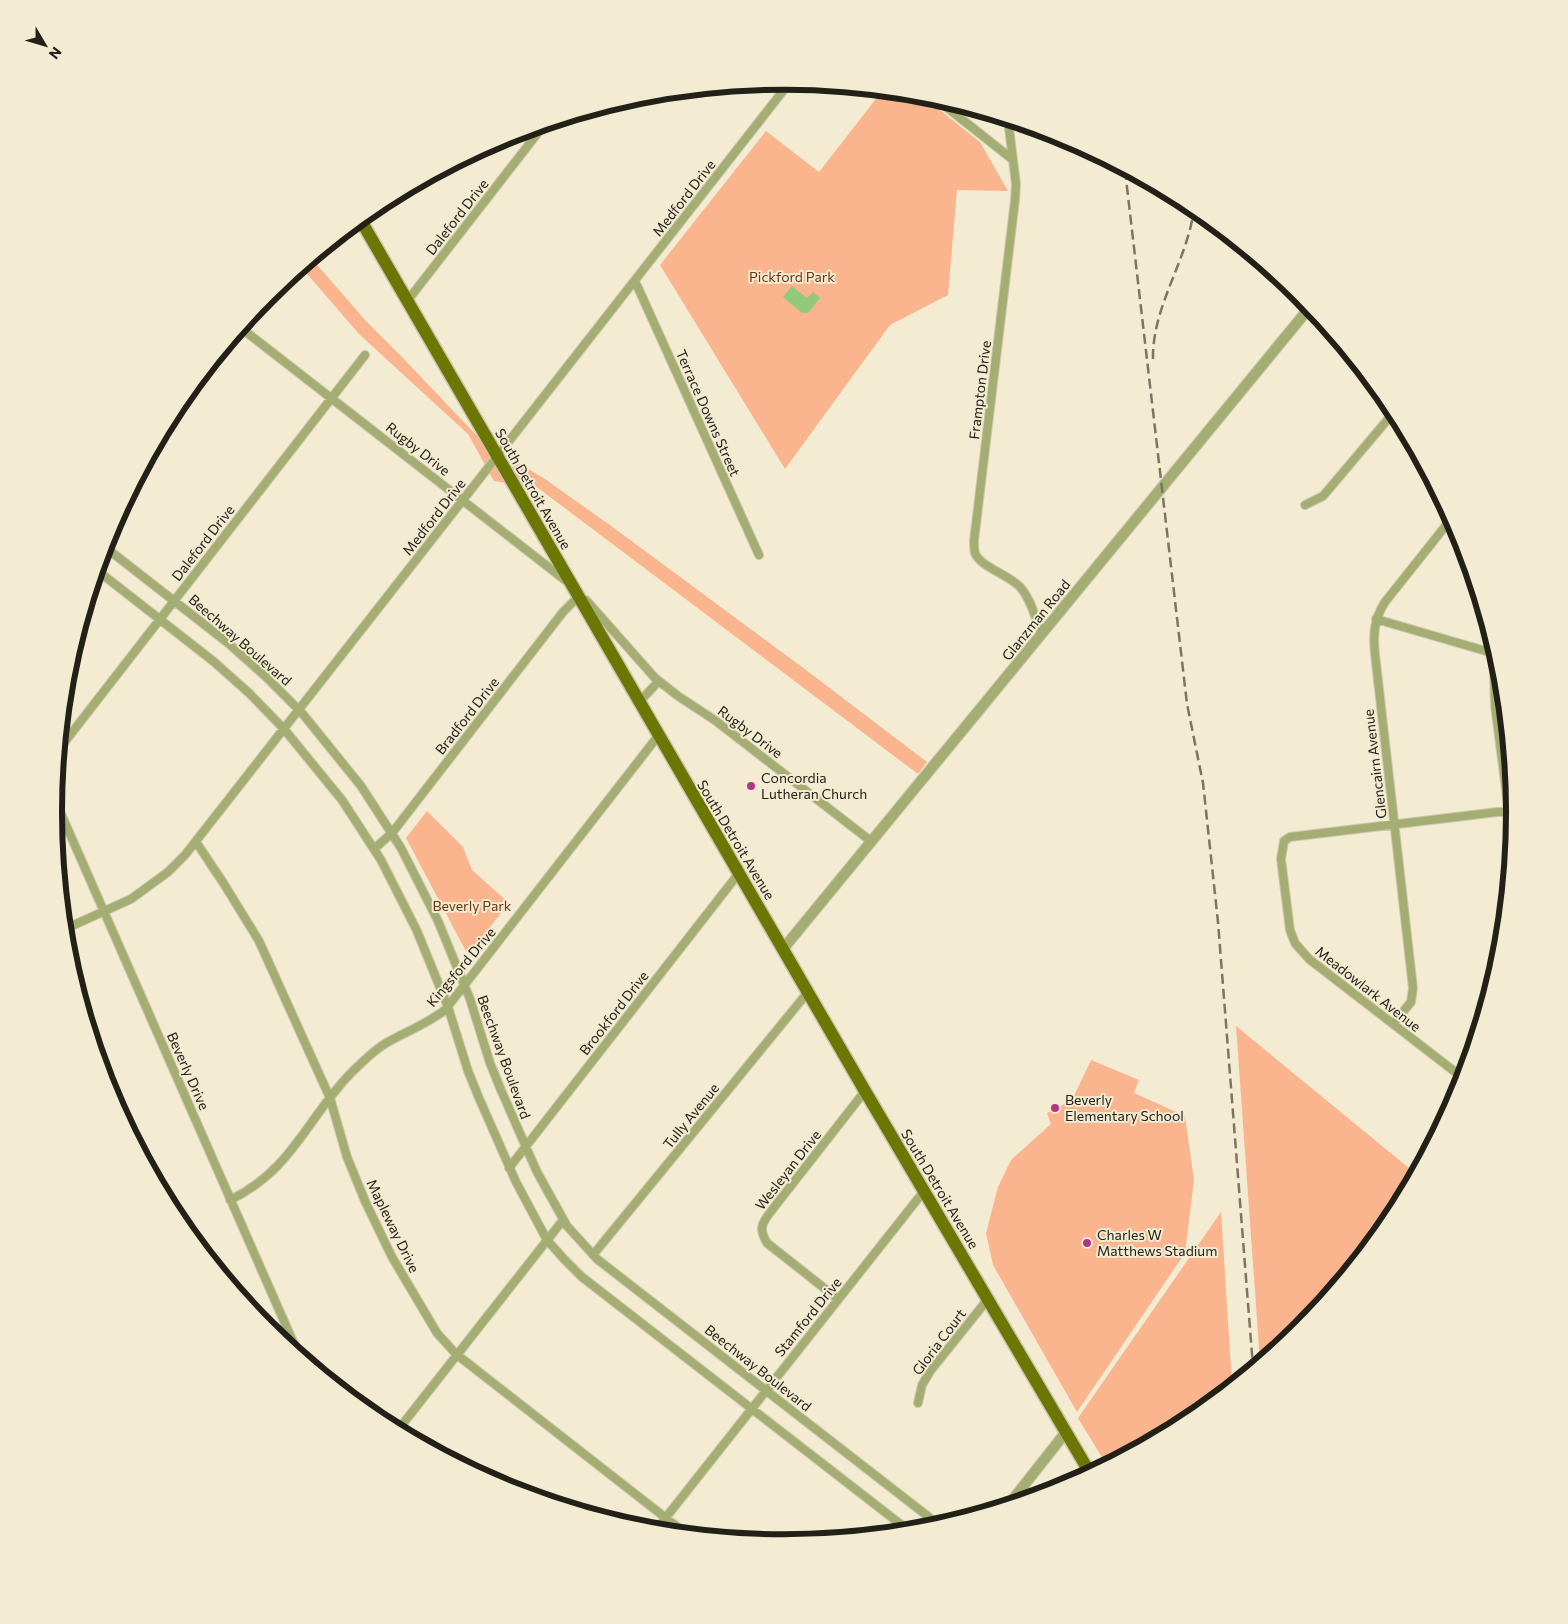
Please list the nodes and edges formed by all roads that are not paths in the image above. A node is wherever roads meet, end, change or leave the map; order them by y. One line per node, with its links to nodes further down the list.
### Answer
1 (784, 90): 7 (street, Medford Drive)
2 (950, 110): 5 (street)
3 (1009, 127): 5 (street, Frampton Drive)
4 (537, 135): 8 (street, Daleford Drive)
5 (1012, 159): 26 (street, Frampton Drive)
6 (364, 226): 8 (main road, South Detroit Avenue)
7 (635, 282): 14 (street, Medford Drive); 19 (street, Terrace Downs Street)
8 (408, 300): 14 (main road, South Detroit Avenue)
9 (1305, 313): 26 (street, Glanzman Road)
10 (246, 332): 12 (street, Rugby Drive)
11 (365, 355): 12 (street, Daleford Drive)
12 (332, 398): 15 (street, Rugby Drive); 23 (street, Daleford Drive)
13 (1389, 418): 16 (street)
14 (498, 457): 15 (street, Medford Drive); 21 (main road, South Detroit Avenue)
15 (463, 500): 21 (street, Rugby Drive); 31 (street, Medford Drive)
16 (1305, 505)
17 (1446, 525): 25 (street, Glencairn Avenue)
18 (111, 552): 23 (street, Beechway Boulevard)
19 (759, 555)
20 (103, 575): 24 (street)
21 (570, 583): 22 (main road, South Detroit Avenue); 28 (street, Rugby Drive)
22 (578, 597): 30 (main road, South Detroit Avenue); 39 (street, Bradford Drive)
23 (174, 600): 24 (street, Daleford Drive); 31 (street, Beechway Boulevard)
24 (160, 619): 32 (street); 34 (street, Daleford Drive)
25 (1376, 619): 27 (street); 38 (street, Glencairn Avenue)
26 (1042, 634): 41 (street, Glanzman Road)
27 (1488, 652)
28 (660, 681): 30 (street); 41 (street, Rugby Drive)
29 (1494, 688): 35 (street)
30 (639, 702): 33 (main road, South Detroit Avenue)
31 (299, 710): 32 (street, Medford Drive); 39 (street, Beechway Boulevard)
32 (284, 729): 40 (street, Medford Drive); 42 (street)
33 (658, 736): 43 (main road, South Detroit Avenue); 47 (street, Kingsford Drive)
34 (67, 739)
35 (1503, 753)
36 (1506, 812): 38 (street)
37 (62, 816): 44 (street, Beverly Drive)
38 (1395, 824): 50 (street, Glencairn Avenue); 50 (street, Meadowlark Avenue)
39 (392, 833): 42 (street, Bradford Drive); 47 (street, Beechway Boulevard)
40 (196, 842): 44 (street, Medford Drive); 53 (street, Mapleway Drive)
41 (872, 842): 46 (street, Glanzman Road)
42 (374, 849): 49 (street)
43 (739, 873): 46 (main road, South Detroit Avenue); 54 (street, Brookford Drive)
44 (104, 912): 45 (street, Medford Drive); 57 (street, Beverly Drive)
45 (72, 926)
46 (783, 950): 48 (main road, South Detroit Avenue)
47 (465, 986): 49 (street, Kingsford Drive); 54 (street, Beechway Boulevard)
48 (808, 992): 52 (main road, South Detroit Avenue); 60 (street, Tully Avenue)
49 (448, 1007): 53 (street, Kingsford Drive); 55 (street)
50 (1393, 1024): 51 (street, Meadowlark Avenue)
51 (1456, 1073)
52 (865, 1091): 56 (main road, South Detroit Avenue); 61 (street, Wesleyan Drive)
53 (330, 1098): 57 (street, Kingsford Drive); 64 (street, Mapleway Drive)
54 (525, 1147): 55 (street, Brookford Drive); 58 (street, Beechway Boulevard)
55 (509, 1168): 59 (street)
56 (924, 1191): 61 (street, Stamford Drive); 62 (main road, South Detroit Avenue)
57 (230, 1200): 63 (street, Beverly Drive)
58 (563, 1220): 59 (street); 60 (street, Beechway Boulevard)
59 (548, 1240): 64 (street); 67 (street)
60 (593, 1255): 65 (street, Beechway Boulevard)
61 (838, 1299): 65 (street, Stamford Drive)
62 (988, 1299): 66 (street, Gloria Court); 69 (main road, South Detroit Avenue)
63 (292, 1339)
64 (456, 1354): 68 (street); 72 (street, Mapleway Drive)
65 (766, 1390): 67 (street, Stamford Drive); 73 (street, Beechway Boulevard)
66 (918, 1403)
67 (752, 1409): 72 (street, Stamford Drive); 75 (street)
68 (402, 1424)
69 (1066, 1432): 70 (main road, South Detroit Avenue); 71 (street)
70 (1087, 1467)
71 (1016, 1495)
72 (666, 1517): 74 (street, Stamford Drive); 76 (street, Mapleway Drive)
73 (932, 1518)
74 (662, 1523)
75 (900, 1524)
76 (677, 1525)

